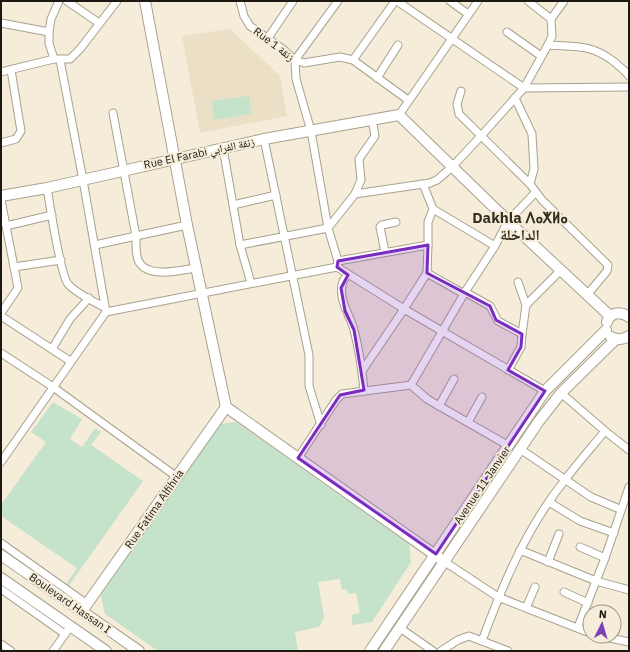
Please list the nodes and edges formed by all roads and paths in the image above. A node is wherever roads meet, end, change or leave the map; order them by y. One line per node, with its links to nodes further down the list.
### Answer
1 (59, 1): 17 (street)
2 (67, 1): 16 (street)
3 (117, 1): 16 (street)
4 (240, 1): 19 (street, Rue 1 زنقة)
5 (293, 1): 19 (street)
6 (338, 1): 25 (street)
7 (396, 1): 20 (street); 26 (street)
8 (450, 1): 13 (street)
9 (478, 1): 13 (street)
10 (528, 1): 14 (street)
11 (564, 1): 14 (street)
12 (144, 3): 44 (street)
13 (468, 14): 20 (street)
14 (551, 19): 22 (street)
15 (1, 23): 17 (street)
16 (99, 23): 24 (street)
17 (49, 32): 24 (street)
18 (507, 32): 23 (street)
19 (268, 38): 25 (street, Rue 1 زنقة)
20 (451, 38): 32 (street); 35 (street)
21 (398, 45): 30 (street)
22 (548, 45): 23 (street); 29 (street)
23 (541, 56): 32 (street)
24 (57, 60): 27 (street); 47 (street)
25 (295, 60): 26 (street, Rue 1 زنقة); 39 (street)
26 (353, 60): 30 (street)
27 (11, 70): 28 (street); 42 (street)
28 (1, 72)
29 (629, 76)
30 (377, 78): 35 (street)
31 (629, 87): 32 (street)
32 (524, 88): 34 (street)
33 (461, 91): 40 (street)
34 (515, 98): 40 (street); 49 (street)
35 (408, 100): 37 (street)
36 (113, 113): 46 (street)
37 (399, 115): 38 (street, Rue El Farabi زنقة الفرابي); 45 (street)
38 (372, 119): 39 (street, Rue El Farabi زنقة الفرابي); 52 (street)
39 (310, 131): 41 (street, Rue El Farabi زنقة الفرابي); 63 (street)
40 (482, 136): 45 (street); 49 (street)
41 (264, 139): 43 (street, Rue El Farabi زنقة الفرابي); 53 (street)
42 (1, 143)
43 (222, 148): 44 (street, Rue El Farabi زنقة الفرابي); 56 (street)
44 (173, 158): 46 (street, Rue El Farabi زنقة الفرابي); 61 (street)
45 (452, 167): 48 (street); 59 (street)
46 (124, 169): 47 (street, Rue El Farabi زنقة الفرابي); 64 (street)
47 (84, 180): 50 (street, Rue El Farabi زنقة الفرابي); 66 (street)
48 (423, 184): 52 (street); 57 (street)
49 (530, 184): 51 (street)
50 (47, 188): 54 (street, Rue El Farabi زنقة الفرابي); 58 (street)
51 (536, 193): 59 (street); 83 (street)
52 (355, 194): 63 (street)
53 (276, 195): 56 (street); 65 (street)
54 (1, 196)
55 (1, 200): 62 (street)
56 (233, 205): 67 (street)
57 (433, 210): 68 (street); 69 (street)
58 (52, 215): 62 (street); 71 (street)
59 (508, 221): 69 (street); 75 (street)
60 (396, 222): 70 (street)
61 (187, 225): 64 (street); 74 (street)
62 (6, 226): 73 (street)
63 (328, 228): 65 (street); 72 (street)
64 (136, 236): 66 (street); 74 (street)
65 (285, 236): 67 (street); 78 (street)
66 (95, 245): 87 (street)
67 (240, 245): 80 (street)
68 (428, 245): 70 (street); 76 (street)
69 (495, 246): 81 (street)
70 (384, 252): 72 (street)
71 (61, 260): 73 (street); 84 (street)
72 (337, 264): 77 (street); 78 (street)
73 (14, 267): 89 (street)
74 (196, 268): 82 (street)
75 (561, 270): 83 (street); 85 (street)
76 (427, 273): 81 (street); 86 (street)
77 (348, 275): 86 (street); 100 (street)
78 (293, 276): 80 (street); 111 (street)
79 (518, 282): 85 (street)
80 (251, 283): 82 (street)
81 (464, 293): 92 (street); 93 (street)
82 (202, 294): 87 (street); 109 (street)
83 (587, 295): 90 (street)
84 (89, 298): 87 (street); 96 (street)
85 (526, 305): 93 (street)
86 (404, 309): 92 (street); 100 (street)
87 (105, 310): 98 (street)
88 (627, 313): 90 (street)
89 (1, 314): 96 (street)
90 (610, 316): 91 (street)
91 (606, 330): 95 (street); 105 (street, Avenue 11 Janvier)
92 (442, 331): 99 (street); 102 (street)
93 (522, 334): 99 (street)
94 (629, 336): 95 (street)
95 (616, 340): 106 (street, Avenue 11 Janvier)
96 (52, 349): 98 (street)
97 (1, 353): 103 (street)
98 (70, 361): 103 (street)
99 (508, 370): 105 (street)
100 (362, 371): 104 (street)
101 (454, 379): 108 (street)
102 (411, 385): 104 (street); 108 (street)
103 (53, 387): 117 (street); 118 (street)
104 (364, 390): 111 (street)
105 (545, 391): 113 (street, Avenue 11 Janvier)
106 (561, 393): 112 (street); 114 (street, Avenue 11 Janvier)
107 (482, 397): 110 (street)
108 (439, 406): 110 (street)
109 (226, 407): 116 (street); 118 (street, Rue Fatima Alfihria)
110 (468, 422): 113 (street)
111 (321, 425): 116 (street)
112 (605, 431): 115 (street); 119 (street)
113 (509, 446): 128 (street, Avenue 11 Janvier)
114 (520, 449): 119 (street); 131 (street, Avenue 11 Janvier)
115 (629, 450)
116 (298, 458): 128 (street)
117 (1, 462)
118 (177, 477): 141 (street, Rue Fatima Alfihria)
119 (564, 480): 121 (street); 122 (street)
120 (629, 487): 123 (street)
121 (549, 502): 123 (street); 127 (street)
122 (617, 508)
123 (614, 533): 130 (street)
124 (559, 534): 132 (street)
125 (1, 543): 141 (street)
126 (580, 547): 130 (street)
127 (520, 550): 132 (street); 139 (street)
128 (436, 554): 131 (street); 151 (street, Avenue 11 Janvier)
129 (1, 555): 141 (street, Boulevard Hassan I)
130 (605, 558): 134 (street)
131 (446, 562): 139 (street); 144 (street, Avenue 11 Janvier)
132 (548, 562): 134 (street)
133 (1, 578): 146 (street, Boulevard Hassan I)
134 (596, 581): 137 (street); 140 (street)
135 (535, 586): 142 (street)
136 (1, 589): 146 (street)
137 (629, 590)
138 (564, 592): 140 (street)
139 (498, 597): 142 (street); 147 (street)
140 (588, 603): 143 (street)
141 (84, 608): 150 (street, Boulevard Hassan I)
142 (526, 608): 143 (street)
143 (578, 627): 145 (street)
144 (400, 628): 152 (street, Avenue 11 Janvier); 153 (street)
145 (582, 629)
146 (68, 630): 148 (street); 149 (street, Boulevard Hassan I)
147 (482, 641): 154 (street); 155 (street)
148 (53, 651)
149 (106, 651)
150 (139, 651)
151 (370, 651)
152 (384, 651)
153 (433, 651)
154 (441, 651)
155 (508, 651)

